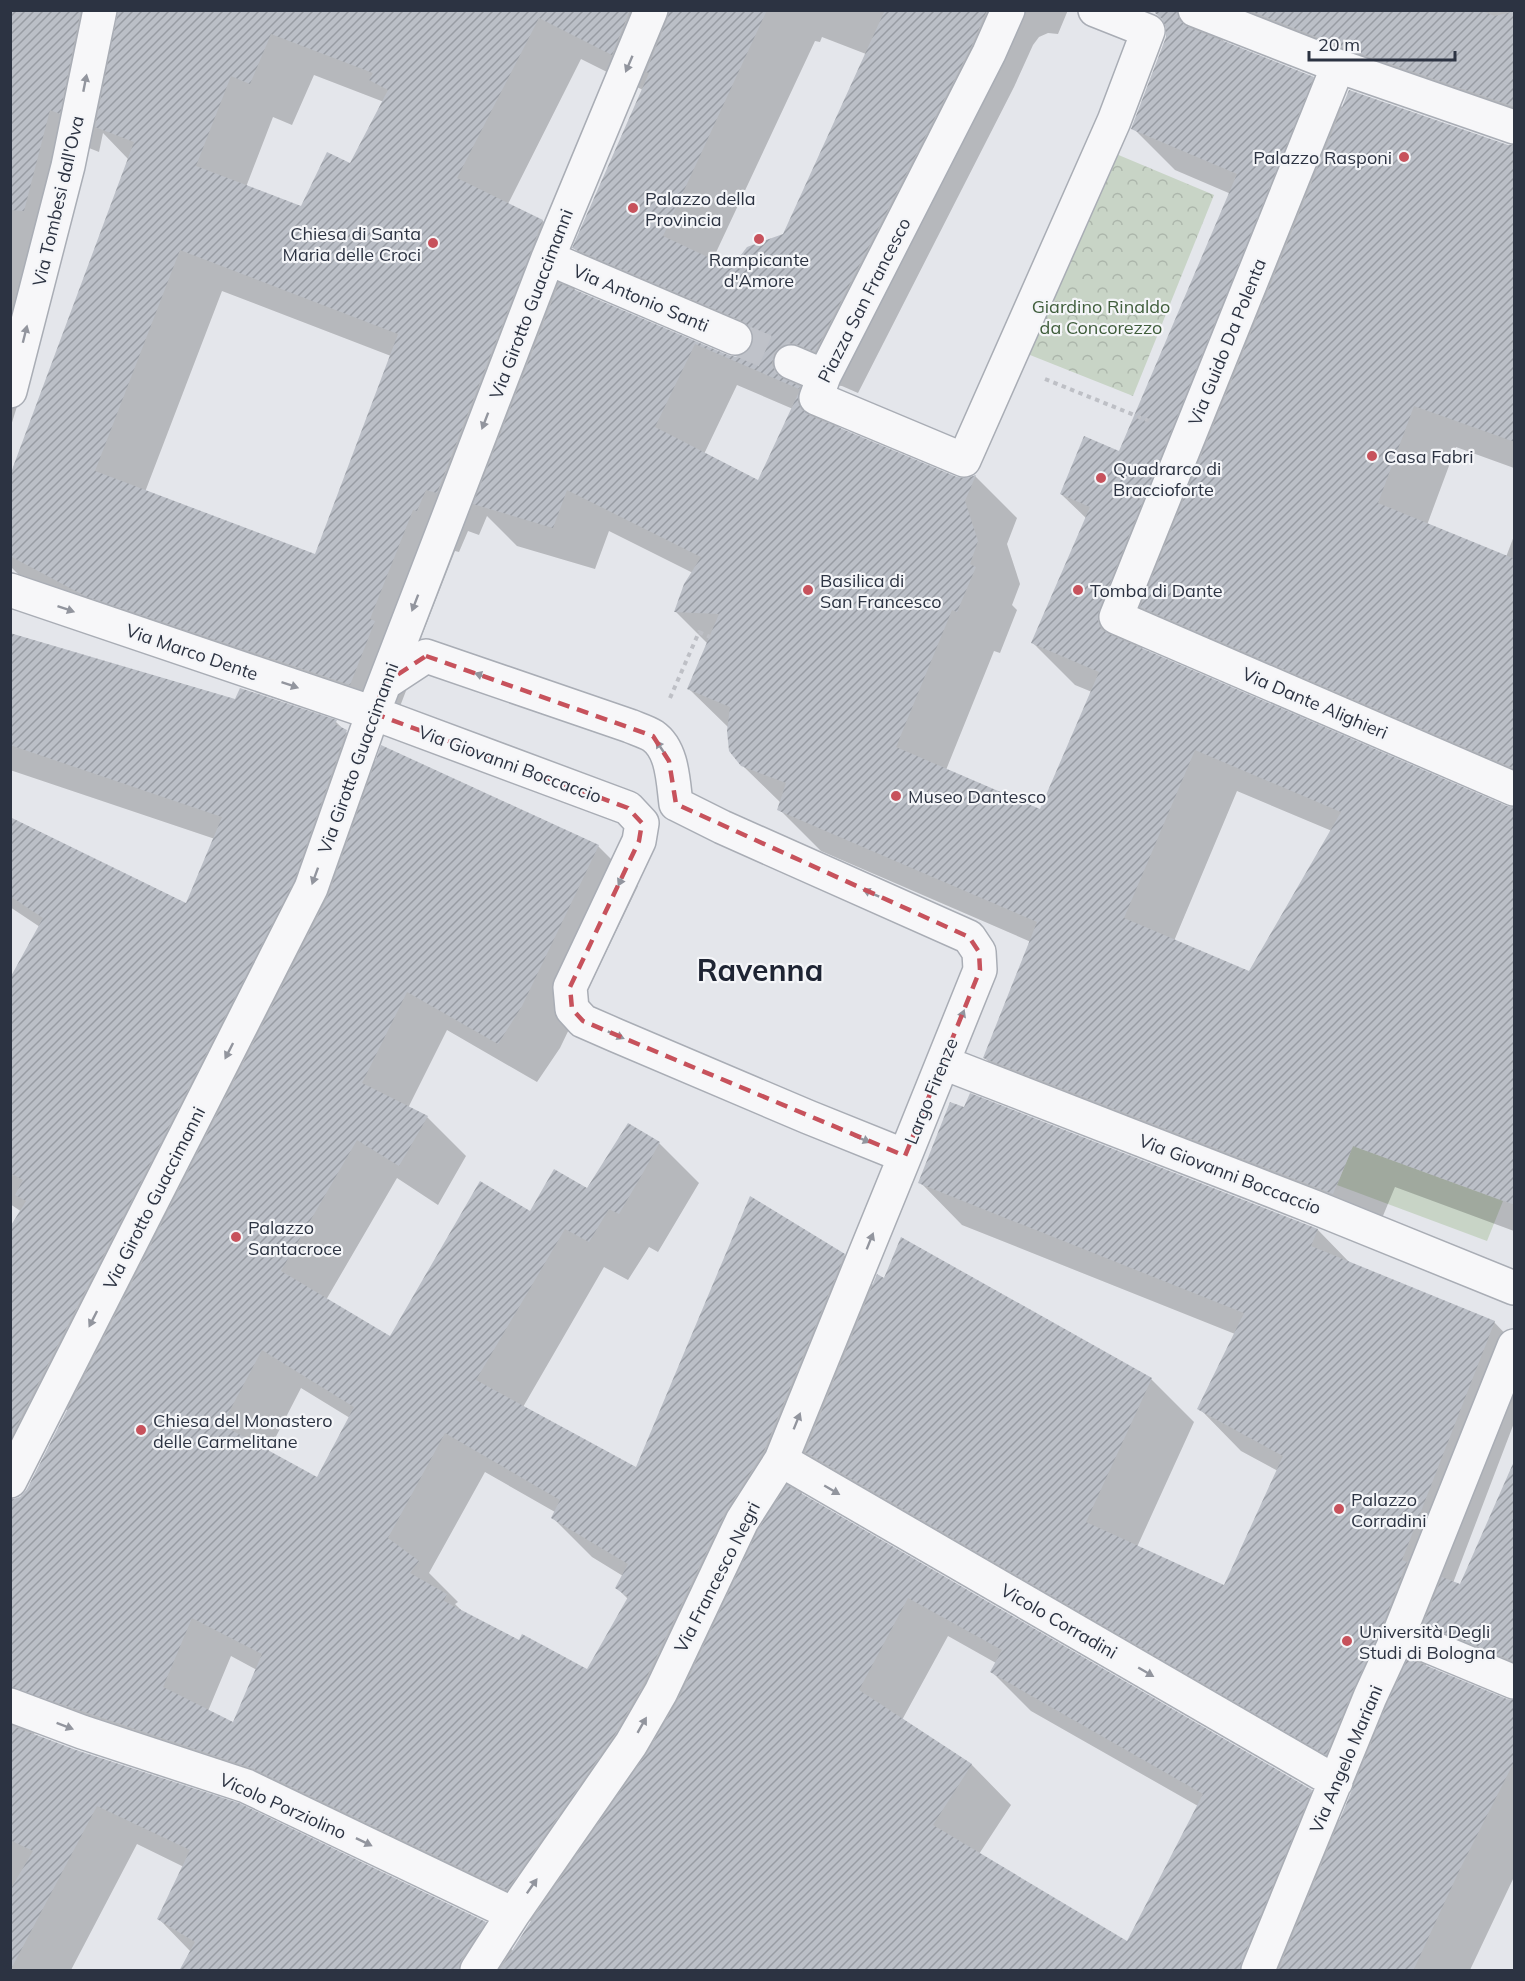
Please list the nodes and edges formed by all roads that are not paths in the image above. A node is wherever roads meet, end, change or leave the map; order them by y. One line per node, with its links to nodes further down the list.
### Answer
1 (100, 10): 12 (street, Via Tombesi dall'Ova, one-way to 1)
2 (651, 10): 8 (street, Via Girotto Guaccimanni, one-way to 8)
3 (1008, 10): 11 (street, Piazza San Francesco)
4 (1095, 10): 11 (street, Piazza San Francesco)
5 (1195, 10): 6 (street)
6 (1338, 66): 7 (street); 14 (street, Via Guido Da Polenta)
7 (1515, 127)
8 (548, 258): 9 (street, Via Antonio Santi); 15 (street, Via Girotto Guaccimanni, one-way to 15)
9 (735, 338)
10 (792, 362): 11 (street)
11 (824, 376)
12 (10, 391)
13 (10, 590): 16 (street, Via Marco Dente, one-way to 16)
14 (1116, 617): 17 (street, Via Dante Alighieri)
15 (385, 683): 16 (street, Via Girotto Guaccimanni); 18 (street, one-way to 15)
16 (373, 714): 19 (street, Via Giovanni Boccaccio); 25 (street, Via Girotto Guaccimanni, one-way to 25)
17 (1515, 789)
18 (676, 804): 19 (street); 20 (street, Largo Firenze, one-way to 18)
19 (642, 823): 21 (street, Largo Firenze, one-way to 21)
20 (944, 1063): 21 (street, Largo Firenze); 22 (street, Via Giovanni Boccaccio)
21 (905, 1156): 24 (street, Via Francesco Negri, one-way to 21)
22 (1515, 1288)
23 (1515, 1346): 26 (street, Via Angelo Mariani)
24 (781, 1460): 29 (street, Vicolo Corradini, one-way to 29); 30 (street, Via Francesco Negri, one-way to 24)
25 (10, 1481)
26 (1399, 1634): 27 (street); 29 (street, Via Angelo Mariani)
27 (1515, 1682)
28 (10, 1705): 30 (street, Vicolo Porziolino, one-way to 30)
29 (1336, 1782): 32 (street, Via Angelo Mariani)
30 (513, 1914): 31 (street, Via Francesco Negri)
31 (477, 1971)
32 (1258, 1971)

